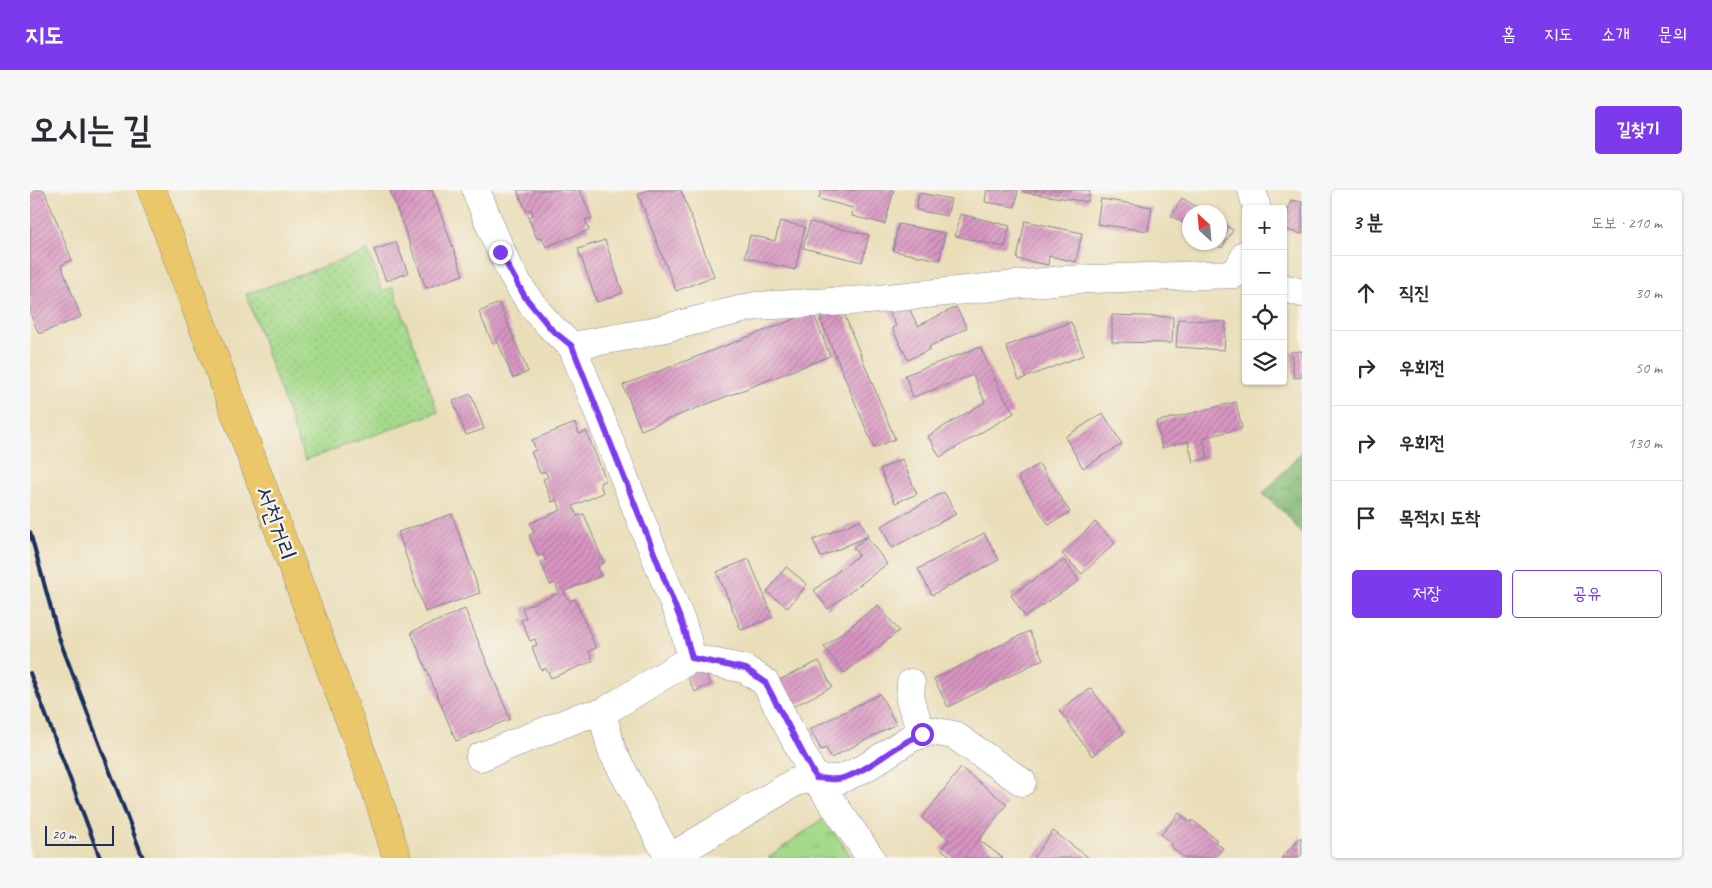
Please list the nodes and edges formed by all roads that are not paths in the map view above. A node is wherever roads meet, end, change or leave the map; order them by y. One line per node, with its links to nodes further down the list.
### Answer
1 (152, 190): 16 (main road, 서천거리)
2 (476, 190): 8 (street)
3 (1252, 190): 4 (street)
4 (1256, 205)
5 (1242, 268): 8 (street)
6 (1287, 289): 7 (street)
7 (1302, 294)
8 (572, 346): 9 (street)
9 (692, 658): 11 (street); 14 (street)
10 (911, 682): 12 (street)
11 (602, 713): 13 (street); 17 (street)
12 (922, 734): 14 (street); 15 (street)
13 (480, 757)
14 (816, 778): 17 (street); 18 (street)
15 (1022, 782)
16 (397, 858)
17 (670, 858)
18 (871, 858)

